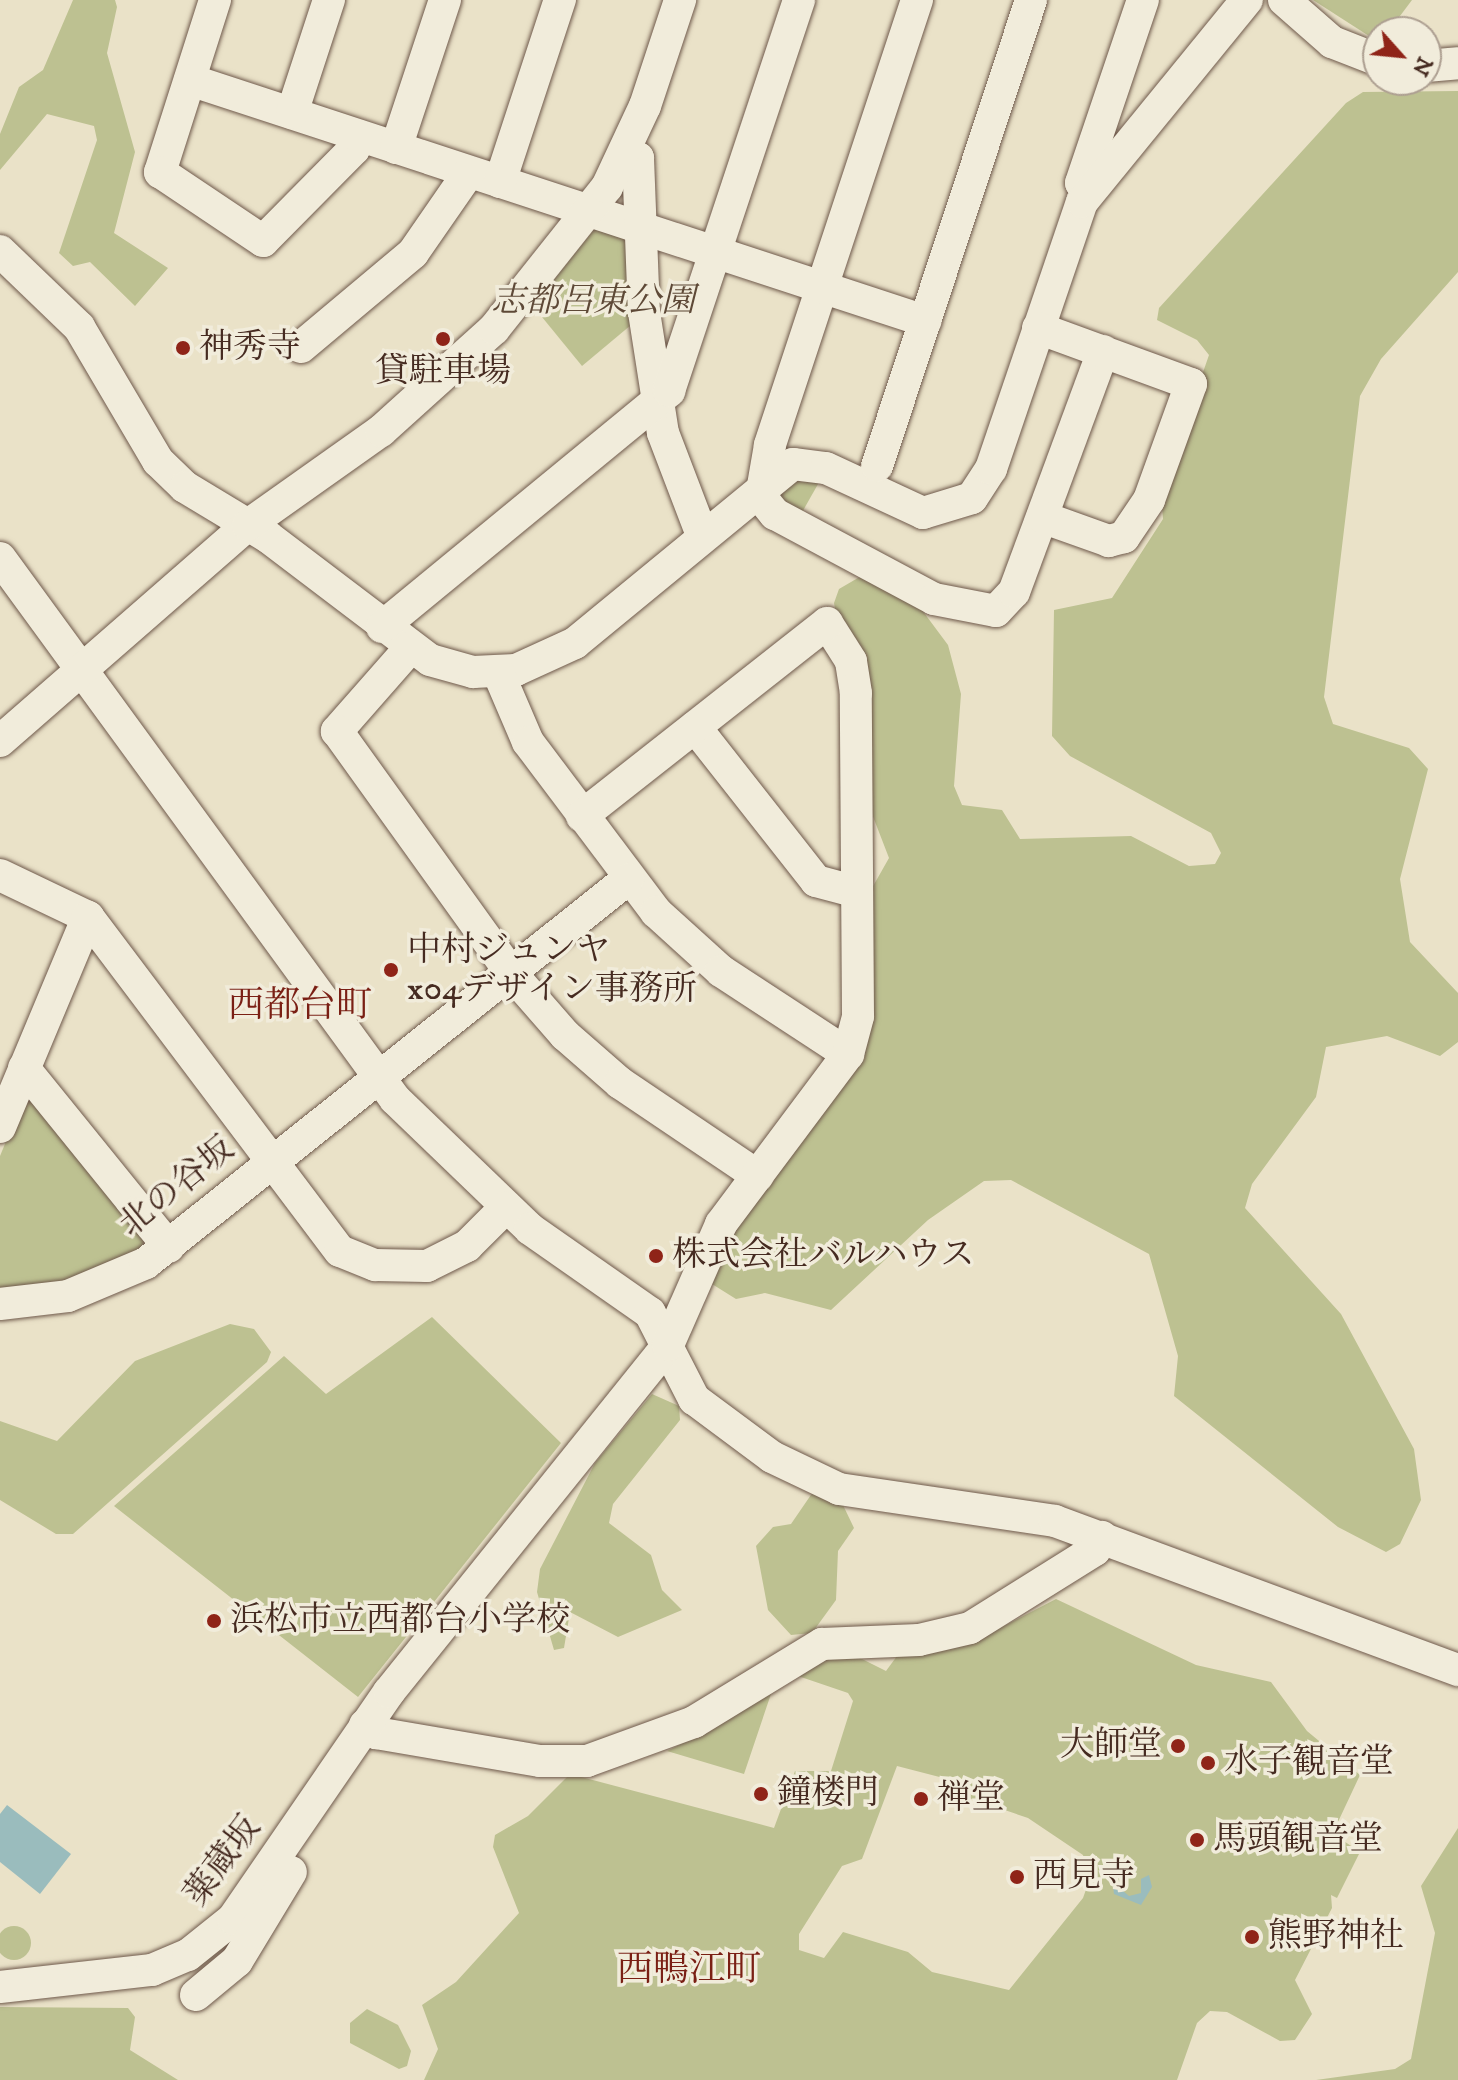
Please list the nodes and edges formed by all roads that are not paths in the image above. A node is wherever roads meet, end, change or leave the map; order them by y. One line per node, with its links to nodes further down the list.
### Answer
1 (215, 0): 13 (street)
2 (329, 0): 14 (street)
3 (445, 0): 16 (street)
4 (560, 0): 19 (street)
5 (680, 0): 17 (street)
6 (799, 0): 24 (street)
7 (917, 0): 25 (street)
8 (1031, 0): 26 (street)
9 (1143, 0): 20 (street)
10 (1247, 0): 20 (street)
11 (1284, 0): 12 (street)
12 (1362, 54)
13 (190, 80): 14 (street); 15 (street)
14 (292, 113): 15 (street)
15 (359, 136): 16 (street)
16 (396, 148): 18 (street)
17 (625, 153): 21 (street); 22 (street)
18 (469, 172): 19 (street); 28 (street)
19 (500, 182): 21 (street)
20 (1091, 189): 27 (street)
21 (590, 211): 22 (street); 34 (street)
22 (638, 227): 24 (street); 30 (street)
23 (0, 251): 34 (street)
24 (716, 253): 25 (street); 30 (street)
25 (822, 288): 26 (street); 32 (street)
26 (925, 321): 31 (street)
27 (1038, 328): 29 (street); 32 (street)
28 (301, 347)
29 (1103, 351): 33 (street); 33 (street)
30 (656, 400): 35 (street); 37 (street)
31 (877, 466)
32 (759, 486): 33 (street); 35 (street)
33 (1042, 517)
34 (248, 525): 37 (street); 39 (street)
35 (702, 535): 40 (street)
36 (0, 558): 39 (street)
37 (382, 627): 38 (street)
38 (410, 648): 40 (street); 48 (street)
39 (82, 667): 42 (street); 51 (street)
40 (498, 672): 43 (street)
41 (695, 727): 43 (street); 46 (street); 46 (street)
42 (0, 741)
43 (582, 816): 45 (street)
44 (0, 875): 47 (street)
45 (628, 879): 48 (street, 北の谷坂); 49 (street)
46 (857, 892): 49 (street)
47 (88, 917): 50 (street); 53 (street)
48 (510, 972): 51 (street, 北の谷坂); 54 (street)
49 (848, 1054): 54 (street, 薬蔵坂)
50 (24, 1068): 52 (street); 56 (street)
51 (377, 1077): 53 (street, 北の谷坂); 55 (street)
52 (0, 1127)
53 (267, 1163): 55 (street); 56 (street, 北の谷坂)
54 (758, 1176): 58 (street, 薬蔵坂)
55 (505, 1208): 58 (street)
56 (169, 1247): 57 (street, 北の谷坂)
57 (0, 1304)
58 (668, 1345): 59 (street); 61 (street, 薬蔵坂)
59 (1102, 1537): 60 (street); 61 (street)
60 (1458, 1670)
61 (365, 1725): 62 (street, 薬蔵坂)
62 (300, 1819): 63 (street, 薬蔵坂); 64 (street)
63 (0, 1987)
64 (196, 1995)

